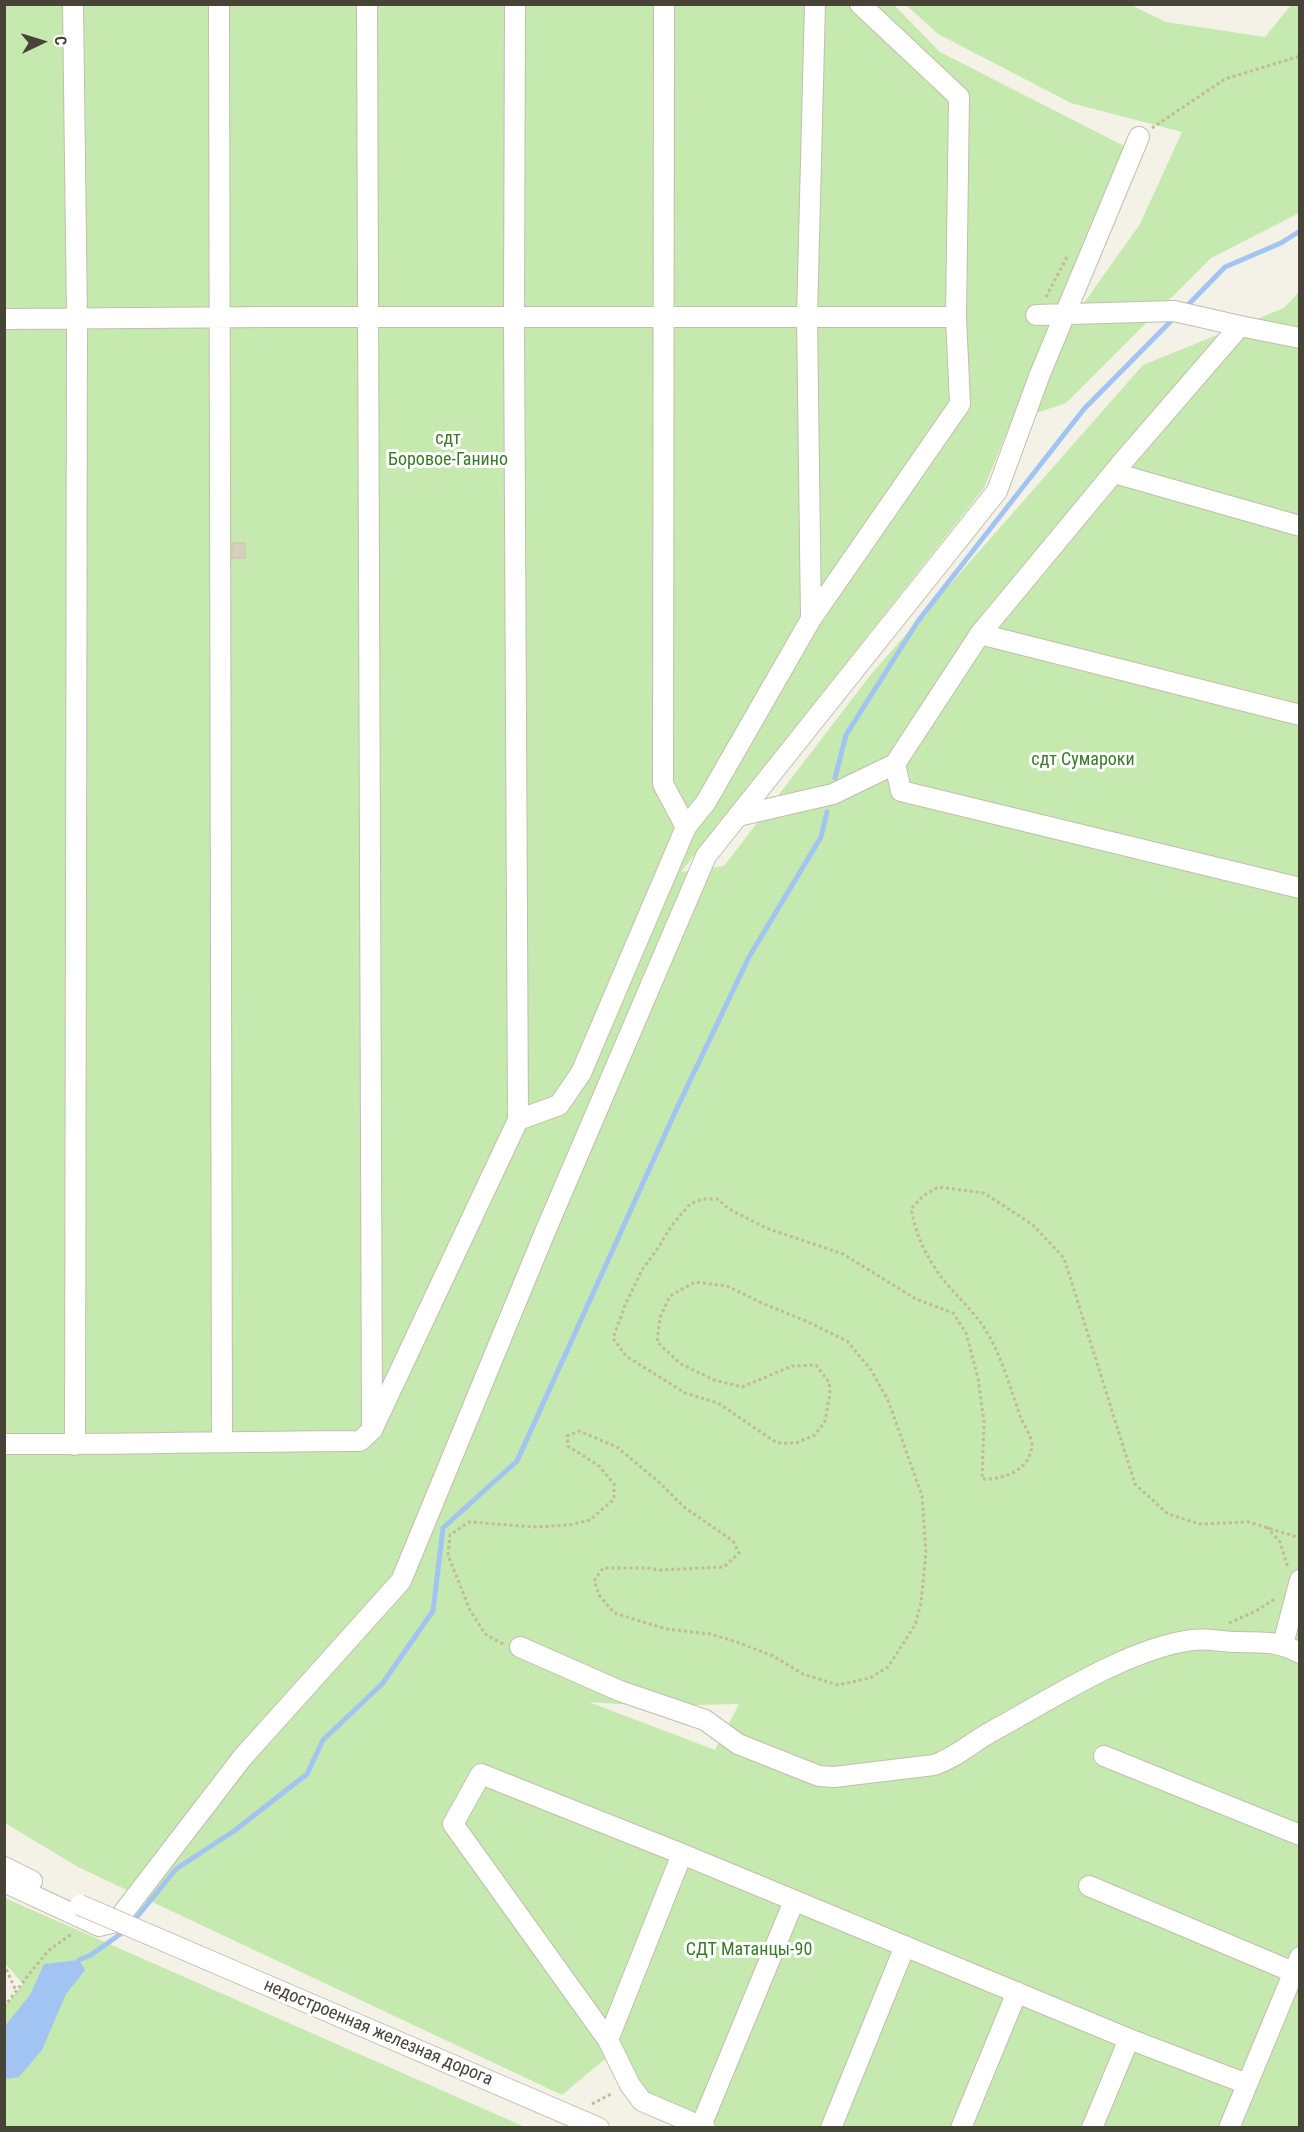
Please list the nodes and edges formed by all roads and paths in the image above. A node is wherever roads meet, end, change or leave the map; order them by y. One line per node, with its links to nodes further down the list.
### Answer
1 (73, 4): 16 (street)
2 (219, 4): 17 (street)
3 (367, 4): 11 (street)
4 (514, 4): 12 (street)
5 (664, 4): 13 (street)
6 (815, 4): 14 (street)
7 (860, 4): 15 (street)
8 (1139, 137): 9 (street)
9 (1065, 314): 10 (street); 19 (street); 27 (street)
10 (1036, 315)
11 (368, 317): 12 (street); 17 (street); 31 (street)
12 (513, 317): 13 (street); 30 (street)
13 (662, 317): 14 (street); 28 (street)
14 (807, 317): 15 (street); 23 (street)
15 (956, 317): 23 (street)
16 (78, 318): 17 (street); 18 (street); 34 (street)
17 (221, 318): 32 (street)
18 (4, 319)
19 (1240, 326): 20 (street); 21 (street)
20 (1299, 338)
21 (1114, 473): 22 (street); 24 (street)
22 (1299, 526)
23 (811, 619): 28 (street)
24 (980, 634): 25 (street); 26 (street)
25 (1299, 715)
26 (895, 764): 27 (street); 29 (street)
27 (738, 816): 49 (street)
28 (686, 828): 30 (street)
29 (1299, 888)
30 (518, 1120): 31 (street)
31 (372, 1430): 32 (street)
32 (222, 1441): 34 (street)
33 (4, 1444): 34 (street)
34 (75, 1445)
35 (1267, 1527): 36 (path); 37 (path); 40 (path)
36 (1299, 1538)
37 (1294, 1578): 41 (street)
38 (1280, 1592): 39 (path)
39 (1221, 1626)
40 (520, 1647): 41 (street)
41 (1291, 1648)
42 (1104, 1756): 43 (street)
43 (1299, 1835)
44 (682, 1854): 48 (street); 57 (street); 57 (street)
45 (4, 1867): 49 (street)
46 (4, 1882): 49 (street)
47 (1089, 1886): 52 (street)
48 (794, 1901): 50 (street); 61 (street)
49 (85, 1913): 53 (path); 60 (street, недостроенная железная дорога, bridge)
50 (905, 1946): 54 (street); 63 (street)
51 (4, 1964): 53 (path)
52 (1296, 1965): 58 (street)
53 (16, 1992): 55 (path)
54 (1017, 1992): 56 (street); 64 (street)
55 (4, 2007)
56 (1129, 2039): 58 (street); 65 (street)
57 (608, 2040): 59 (street)
58 (1247, 2084): 66 (street)
59 (630, 2085): 60 (path); 61 (street)
60 (570, 2115): 62 (street, недостроенная железная дорога)
61 (703, 2126)
62 (599, 2127)
63 (831, 2127)
64 (961, 2127)
65 (1092, 2127)
66 (1229, 2127)

